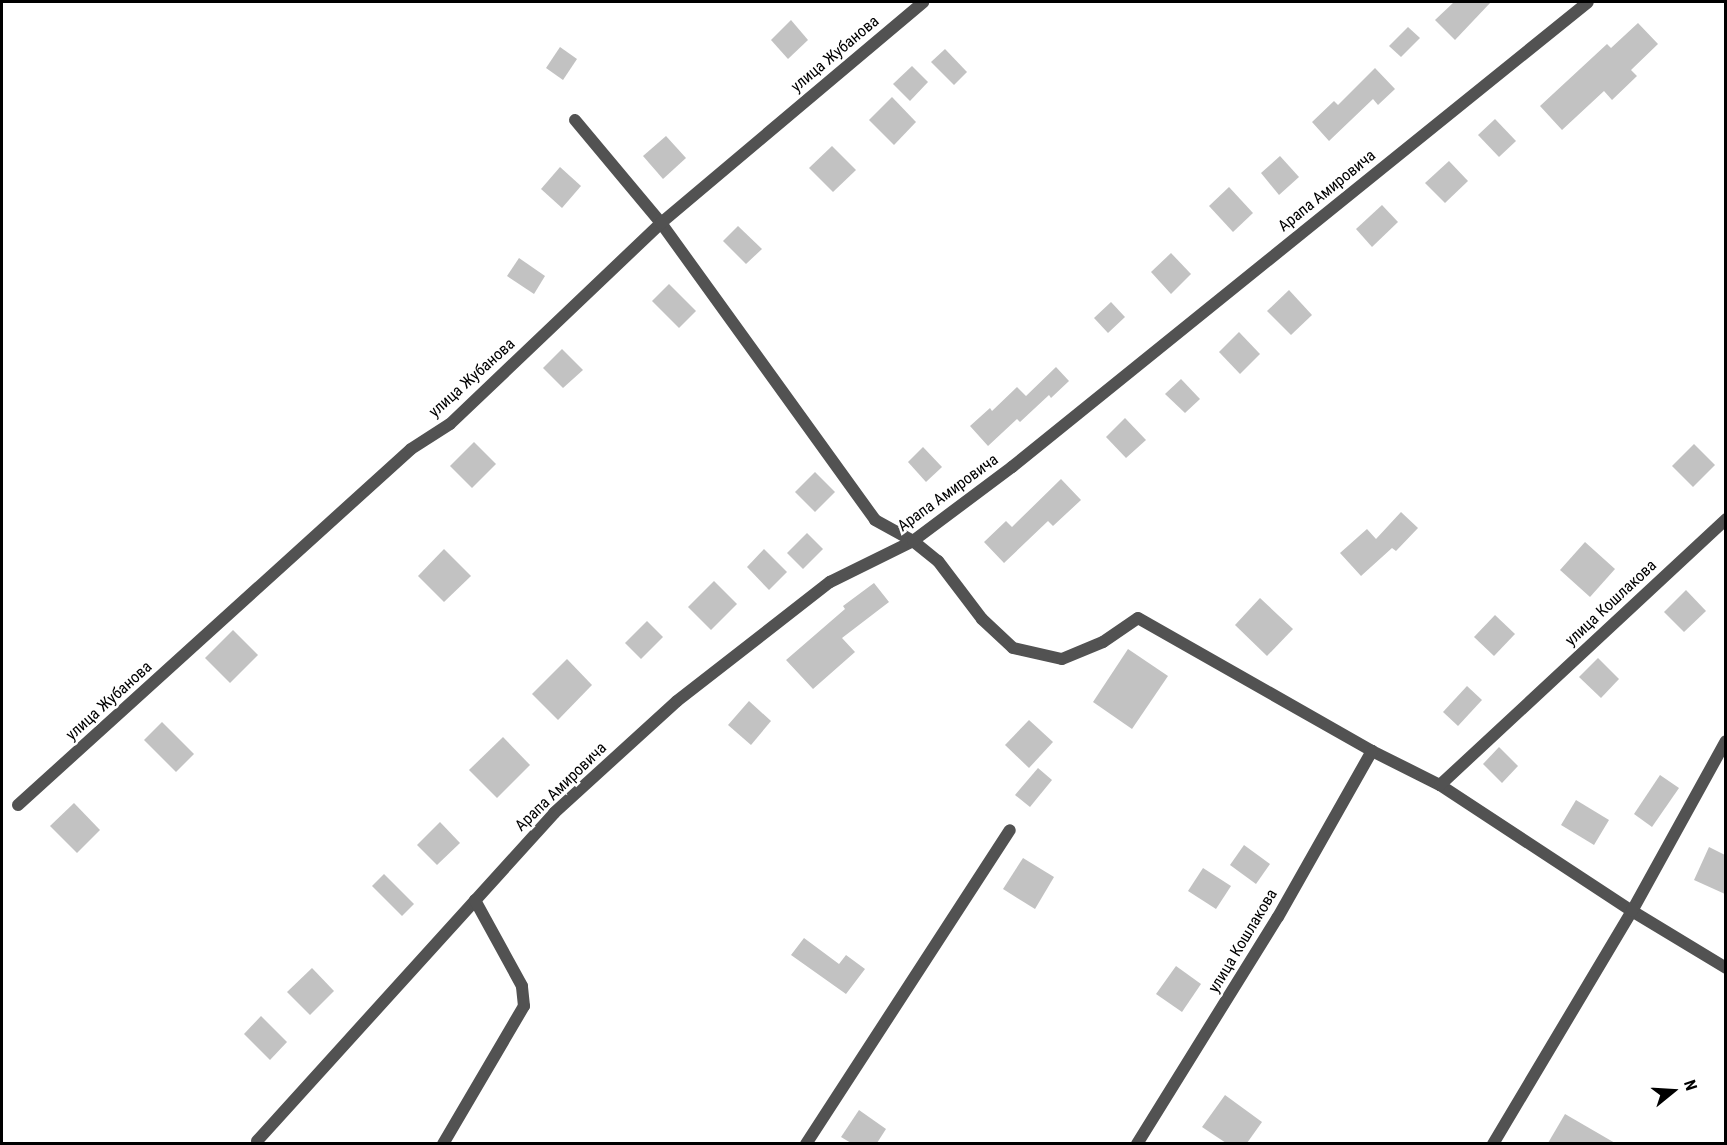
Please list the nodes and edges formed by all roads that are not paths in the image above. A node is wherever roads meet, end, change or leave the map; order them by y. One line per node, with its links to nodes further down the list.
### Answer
1 (923, 2): 4 (street, улица Жубанова)
2 (1588, 2): 6 (street, Арапа Амировича)
3 (575, 120): 4 (street)
4 (661, 223): 6 (street); 10 (street, улица Жубанова)
5 (1725, 519): 9 (street, улица Кошлакова)
6 (913, 540): 8 (street); 12 (street, Арапа Амировича)
7 (1725, 741): 13 (street)
8 (1372, 751): 9 (street); 18 (street, улица Кошлакова)
9 (1440, 785): 13 (street)
10 (18, 805)
11 (1010, 830): 17 (street)
12 (475, 900): 15 (street, Арапа Амировича); 16 (street)
13 (1632, 911): 14 (street); 19 (street)
14 (1725, 968)
15 (257, 1142)
16 (443, 1143)
17 (806, 1143)
18 (1137, 1143)
19 (1493, 1143)

